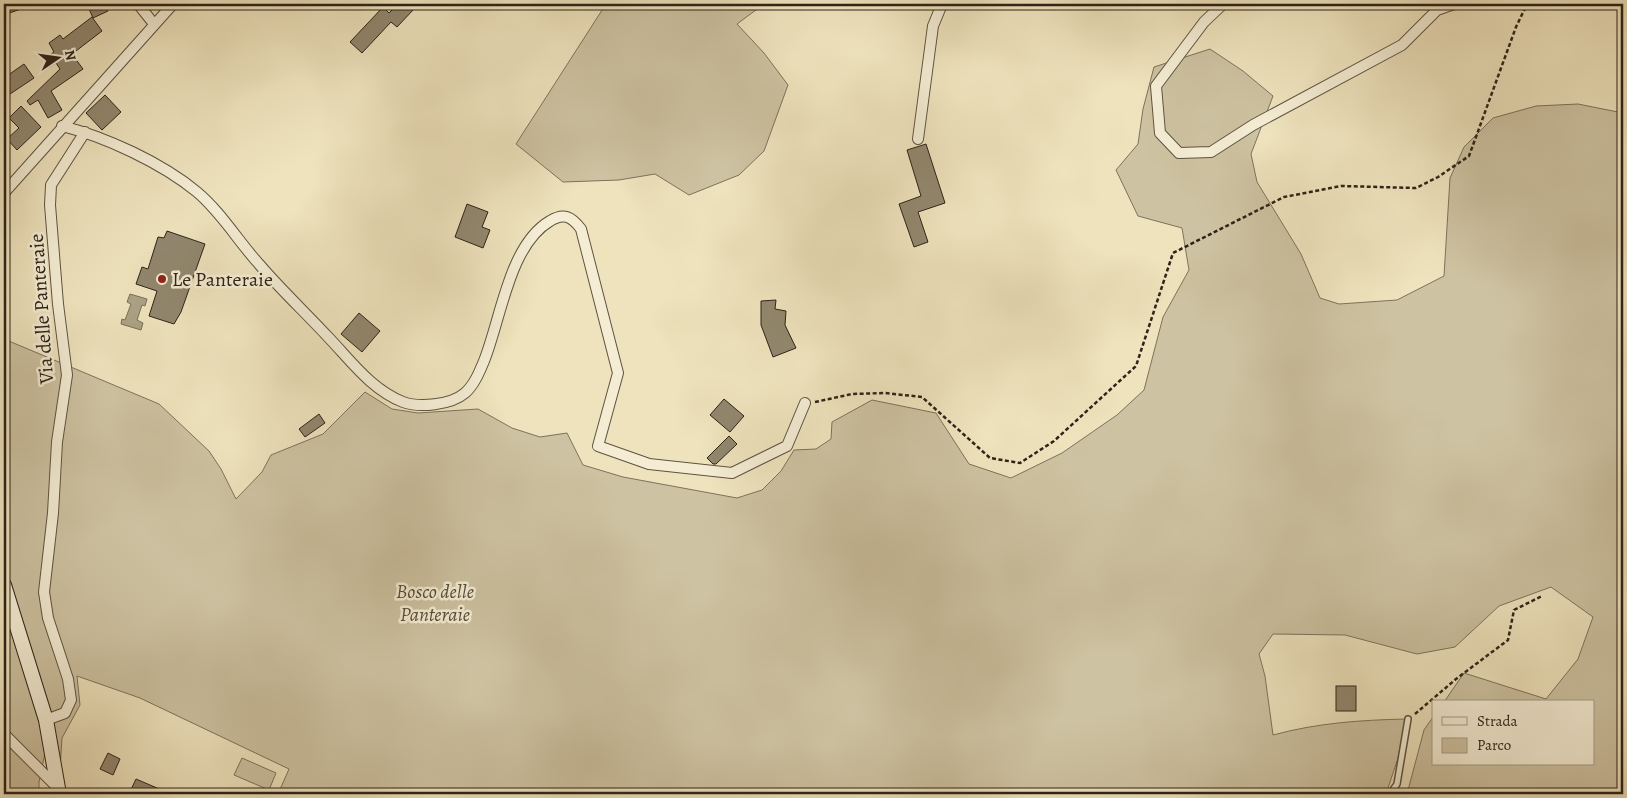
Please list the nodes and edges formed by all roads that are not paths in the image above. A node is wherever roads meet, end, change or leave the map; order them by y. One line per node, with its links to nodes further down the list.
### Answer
1 (138, 4): 6 (street)
2 (174, 4): 6 (street)
3 (942, 4): 9 (street)
4 (1223, 4): 5 (street)
5 (1454, 4)
6 (154, 24): 7 (street)
7 (62, 126): 8 (street); 10 (street)
8 (85, 132): 11 (street); 14 (street, Via delle Panteraie)
9 (918, 139)
10 (4, 193)
11 (805, 403)
12 (4, 585): 14 (main road)
13 (1408, 719): 17 (lane)
14 (46, 720): 16 (main road)
15 (4, 734): 16 (street)
16 (62, 793)
17 (1390, 794)

